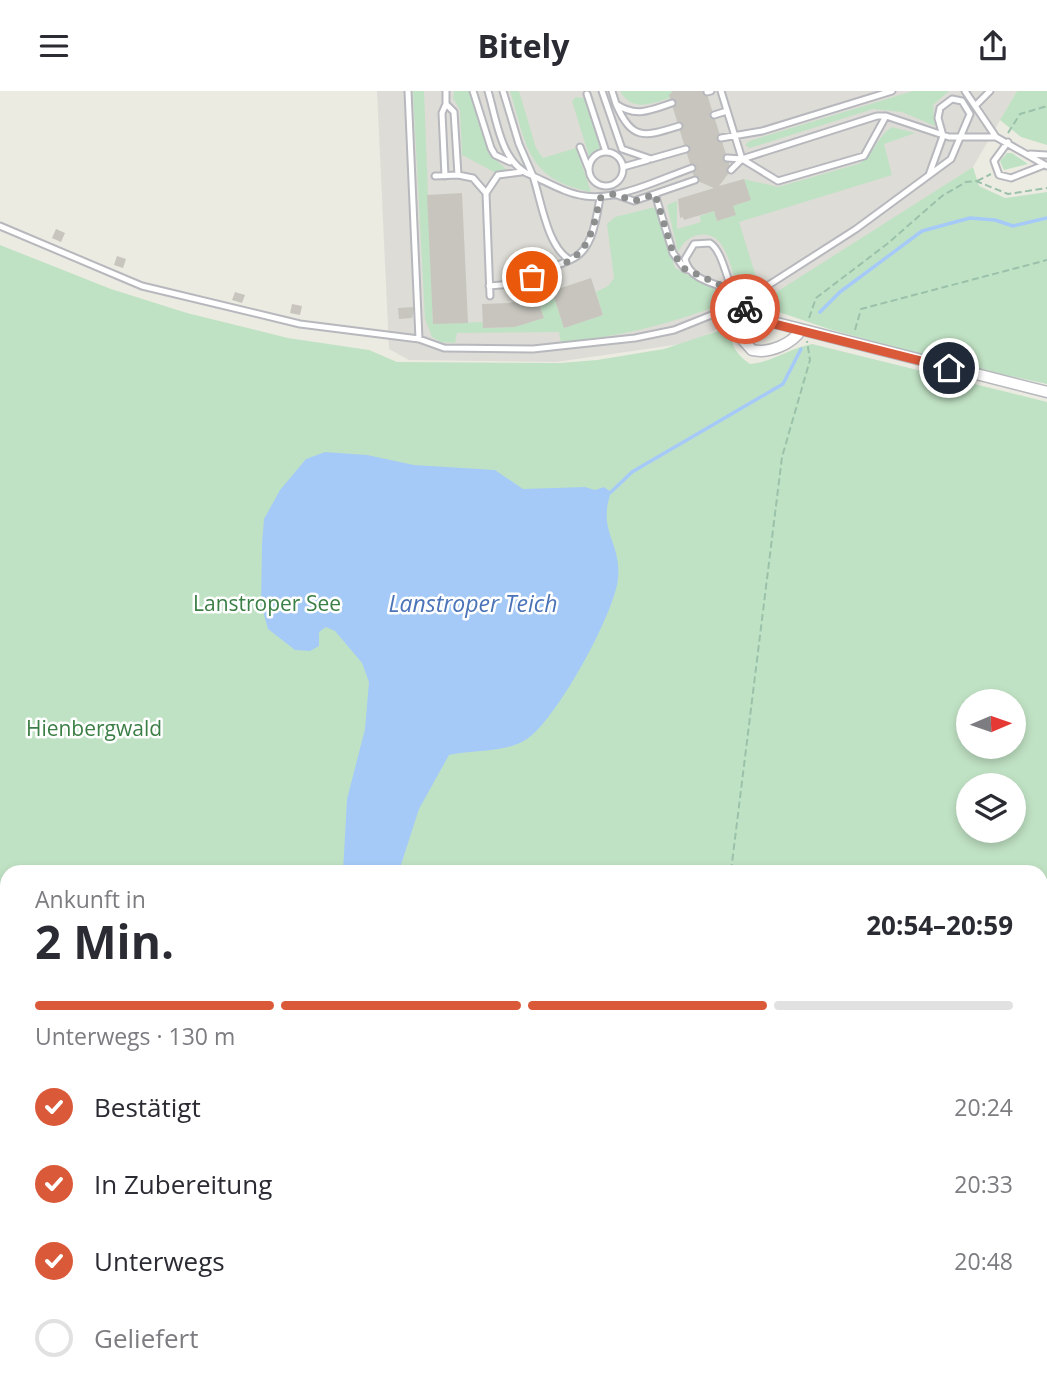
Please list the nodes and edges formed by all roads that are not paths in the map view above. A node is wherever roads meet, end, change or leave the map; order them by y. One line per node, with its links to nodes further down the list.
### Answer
1 (408, 91): 62 (lane)
2 (446, 91): 14 (lane)
3 (473, 91): 35 (lane)
4 (488, 91): 35 (lane)
5 (503, 91): 44 (lane)
6 (602, 91): 33 (lane)
7 (612, 91): 15 (lane)
8 (721, 91): 17 (lane)
9 (892, 91): 21 (lane)
10 (965, 91): 16 (lane)
11 (990, 91): 16 (lane)
12 (587, 94): 29 (lane)
13 (672, 103): 15 (lane)
14 (446, 104): 41 (lane); 43 (lane)
15 (616, 104): 20 (lane)
16 (972, 108): 22 (lane); 23 (lane); 24 (lane)
17 (727, 111): 18 (lane); 21 (lane)
18 (714, 115)
19 (886, 116): 22 (lane); 34 (lane); 34 (lane)
20 (679, 126)
21 (734, 134): 25 (lane); 34 (lane)
22 (943, 136): 23 (lane); 42 (lane)
23 (962, 136): 24 (lane); 42 (lane)
24 (996, 137): 26 (lane)
25 (721, 138)
26 (1006, 141): 30 (lane); 36 (lane)
27 (580, 147): 45 (lane)
28 (686, 149): 33 (lane)
29 (606, 152): 37 (lane); 45 (lane)
30 (1030, 154): 31 (lane); 36 (lane)
31 (1047, 155)
32 (727, 158): 34 (lane)
33 (651, 159): 37 (lane)
34 (741, 159): 39 (lane)
35 (510, 163): 40 (lane)
36 (1046, 165)
37 (623, 167): 48 (lane)
38 (692, 169): 50 (lane)
39 (730, 170)
40 (521, 172): 44 (lane); 49 (lane)
41 (458, 175): 43 (lane); 49 (lane)
42 (929, 175): 59 (lane)
43 (445, 176): 46 (lane)
44 (533, 176): 52 (lane); 54 (lane)
45 (591, 176): 48 (lane)
46 (435, 177)
47 (695, 180): 51 (lane)
48 (612, 185): 50 (lane)
49 (486, 193): 56 (lane)
50 (614, 194): 51 (lane); 52 (lane)
51 (655, 194): 55 (lane)
52 (600, 198): 54 (lane)
53 (0, 226): 62 (lane)
54 (570, 260): 56 (lane)
55 (689, 269): 57 (lane); 57 (lane)
56 (489, 286): 58 (lane)
57 (729, 289): 59 (lane)
58 (489, 296)
59 (739, 303): 60 (lane); 62 (lane)
60 (755, 319): 61 (street); 61 (street)
61 (803, 330): 63 (street)
62 (419, 339)
63 (1047, 392)

